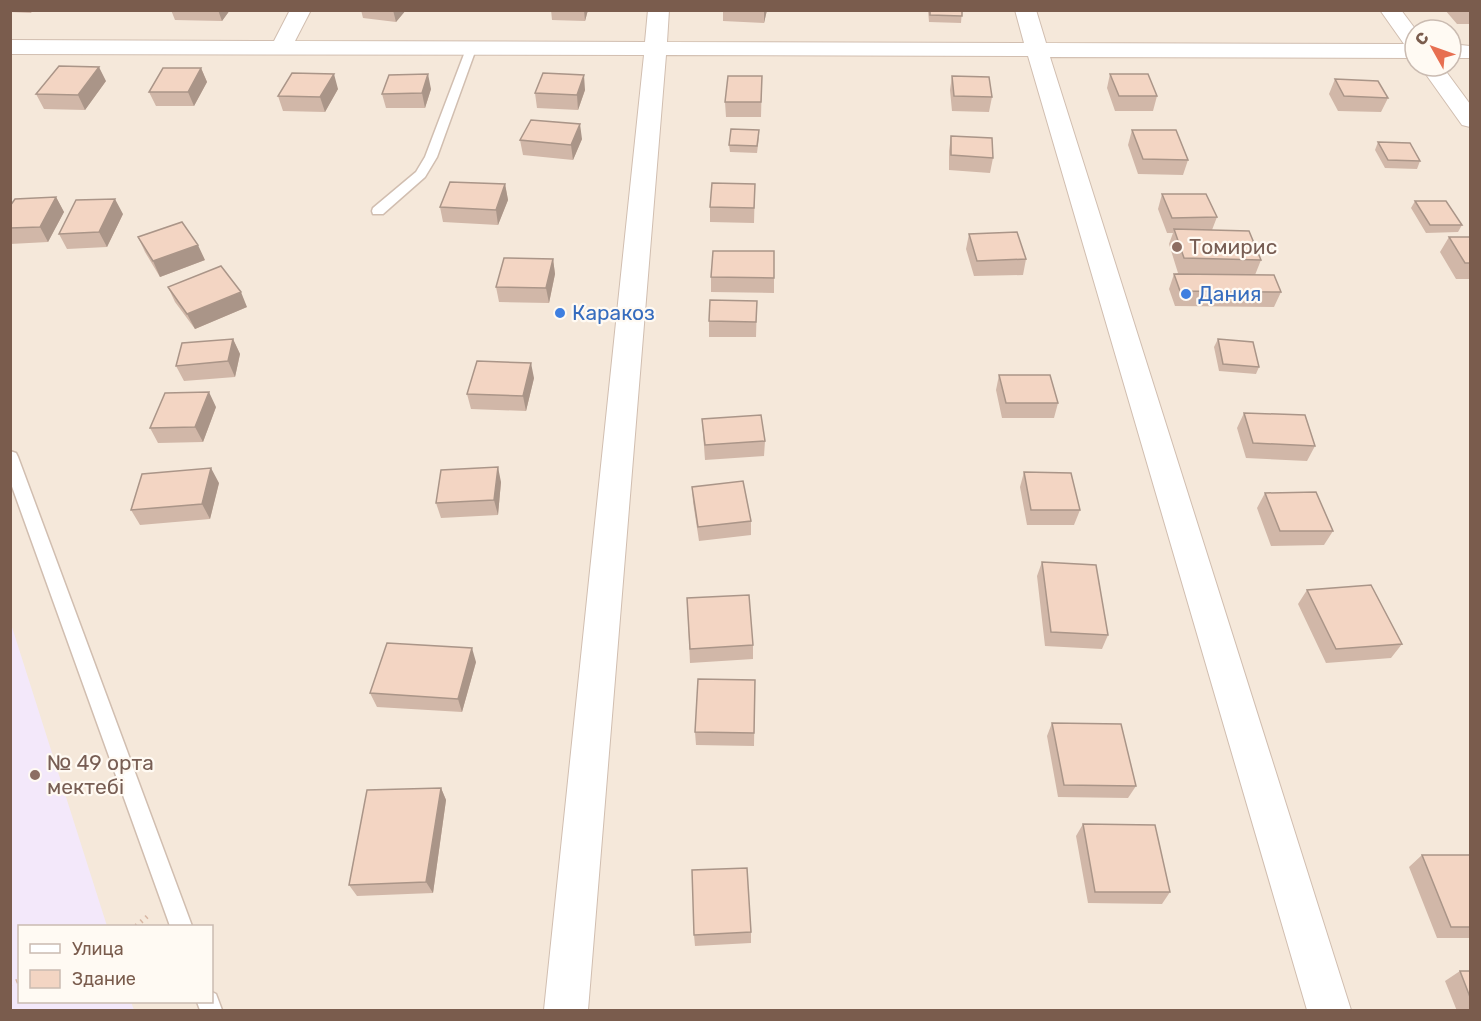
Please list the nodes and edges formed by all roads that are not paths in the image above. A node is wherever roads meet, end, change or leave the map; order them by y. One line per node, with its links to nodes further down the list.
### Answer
1 (301, 10): 7 (street)
2 (659, 10): 9 (street)
3 (1025, 10): 10 (street)
4 (1390, 10): 5 (street)
5 (1403, 28)
6 (10, 47): 7 (street)
7 (281, 48): 8 (street)
8 (471, 49): 9 (street); 14 (lane)
9 (655, 50): 10 (street); 17 (street)
10 (1038, 51): 11 (street); 18 (street)
11 (1403, 51)
12 (1440, 78): 13 (street)
13 (1470, 120)
14 (378, 211)
15 (10, 457): 16 (lane)
16 (180, 925)
17 (566, 1011)
18 (1329, 1011)

